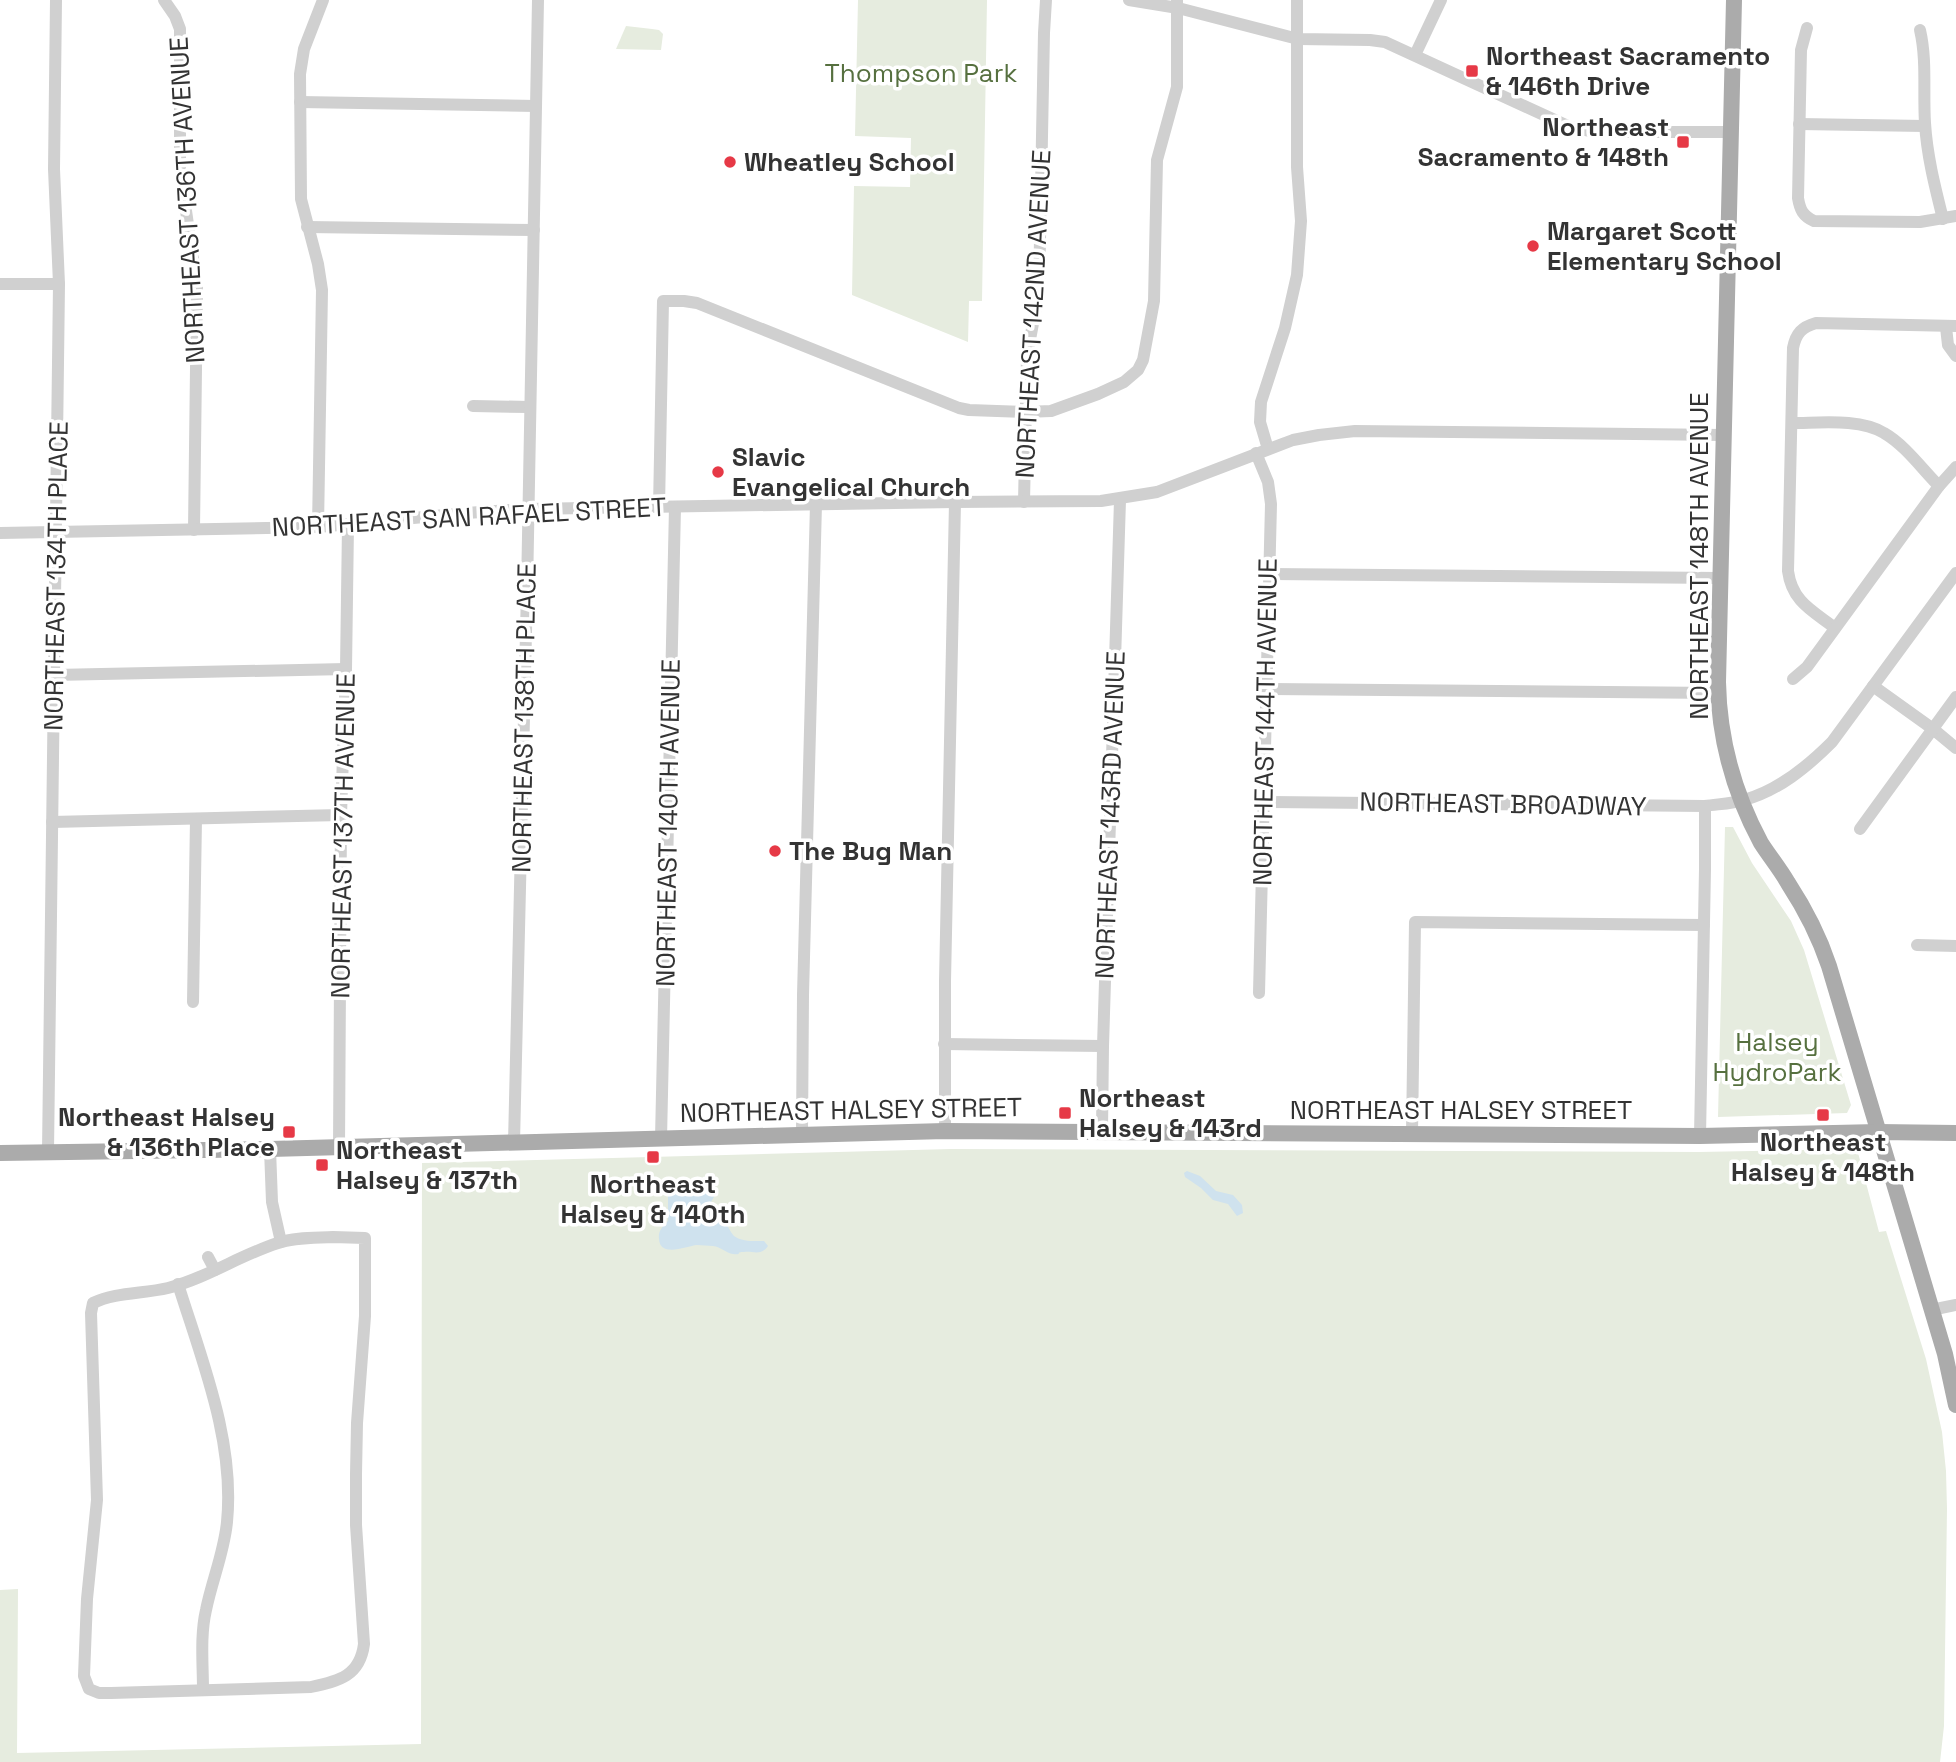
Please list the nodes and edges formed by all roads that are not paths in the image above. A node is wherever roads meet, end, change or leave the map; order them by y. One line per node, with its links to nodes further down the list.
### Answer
1 (56, 0): 24 (street, NORTHEAST 134TH PLACE)
2 (164, 0): 44 (street, NORTHEAST 136TH AVENUE)
3 (323, 0): 15 (street)
4 (538, 0): 16 (street, NORTHEAST 138TH PLACE)
5 (1046, 0): 29 (street, NORTHEAST 142ND AVENUE)
6 (1129, 0): 10 (street)
7 (1297, 0): 13 (street, NORTHEAST 144TH AVENUE)
8 (1441, 0): 14 (street)
9 (1734, 0): 19 (main road, NORTHEAST 148TH AVENUE)
10 (1177, 4): 13 (street); 29 (street)
11 (1807, 28): 17 (street)
12 (1920, 30): 18 (street)
13 (1298, 39): 14 (street); 32 (street, NORTHEAST 144TH AVENUE)
14 (1415, 55): 19 (street)
15 (300, 102): 16 (street); 21 (street)
16 (537, 106): 22 (street, NORTHEAST 138TH PLACE)
17 (1799, 124): 18 (street); 20 (street)
18 (1925, 126): 20 (street)
19 (1731, 132): 31 (main road, NORTHEAST 148TH AVENUE)
20 (1950, 217)
21 (307, 227): 22 (street); 43 (street)
22 (534, 230): 28 (street, NORTHEAST 138TH PLACE)
23 (0, 284): 24 (street)
24 (59, 284): 45 (street, NORTHEAST 134TH PLACE)
25 (1951, 326): 26 (street); 30 (street)
26 (1956, 356)
27 (473, 407): 28 (street)
28 (530, 407): 41 (street, NORTHEAST 138TH PLACE)
29 (1025, 412): 37 (street, NORTHEAST 142ND AVENUE); 39 (street)
30 (1792, 423): 34 (street); 50 (street)
31 (1724, 435): 32 (street, NORTHEAST SAN RAFAEL STREET); 49 (main road, NORTHEAST 148TH AVENUE)
32 (1262, 451): 35 (street, NORTHEAST SAN RAFAEL STREET); 48 (street, NORTHEAST 144TH AVENUE)
33 (1956, 467): 34 (street)
34 (1939, 486): 50 (street)
35 (1120, 500): 37 (street, NORTHEAST SAN RAFAEL STREET); 73 (street, NORTHEAST 143RD AVENUE)
36 (955, 502): 37 (street, NORTHEAST SAN RAFAEL STREET); 38 (street, NORTHEAST SAN RAFAEL STREET); 72 (street)
37 (1024, 502)
38 (816, 504): 40 (street, NORTHEAST SAN RAFAEL STREET); 78 (street)
39 (659, 507): 40 (street, NORTHEAST SAN RAFAEL STREET); 41 (street, NORTHEAST SAN RAFAEL STREET)
40 (675, 507): 81 (street, NORTHEAST 140TH AVENUE)
41 (527, 509): 42 (street, NORTHEAST SAN RAFAEL STREET); 82 (street, NORTHEAST 138TH PLACE)
42 (348, 525): 43 (street, NORTHEAST SAN RAFAEL STREET); 51 (street, NORTHEAST 137TH AVENUE)
43 (318, 527): 44 (street, NORTHEAST SAN RAFAEL STREET)
44 (194, 530): 45 (street, NORTHEAST SAN RAFAEL STREET)
45 (57, 532): 46 (street, NORTHEAST SAN RAFAEL STREET); 52 (street, NORTHEAST 134TH PLACE)
46 (0, 533)
47 (1956, 573): 54 (street)
48 (1268, 574): 49 (street); 55 (street, NORTHEAST 144TH AVENUE)
49 (1720, 578): 56 (main road, NORTHEAST 148TH AVENUE)
50 (1835, 628): 53 (street)
51 (346, 669): 52 (street); 63 (street, NORTHEAST 137TH AVENUE)
52 (54, 675): 65 (street, NORTHEAST 134TH PLACE)
53 (1793, 679)
54 (1873, 686): 58 (street); 60 (street)
55 (1266, 689): 56 (street); 61 (street, NORTHEAST 144TH AVENUE)
56 (1718, 693): 60 (main road, NORTHEAST 148TH AVENUE)
57 (1956, 697): 58 (street)
58 (1933, 729): 59 (street); 66 (street)
59 (1956, 748)
60 (1742, 801): 62 (street, NORTHEAST BROADWAY); 76 (main road, NORTHEAST 148TH AVENUE)
61 (1264, 802): 62 (street, NORTHEAST BROADWAY); 70 (street, NORTHEAST 144TH AVENUE)
62 (1705, 806): 67 (street)
63 (341, 815): 64 (street); 83 (street, NORTHEAST 137TH AVENUE)
64 (196, 819): 65 (street); 71 (street)
65 (52, 822): 85 (street, NORTHEAST 134TH PLACE)
66 (1860, 829)
67 (1704, 925): 79 (street); 80 (street)
68 (1917, 945): 69 (street)
69 (1956, 946)
70 (1259, 993)
71 (193, 1002)
72 (944, 1044): 73 (street); 74 (street)
73 (1103, 1046): 75 (street, NORTHEAST 143RD AVENUE)
74 (945, 1131): 75 (main road, NORTHEAST HALSEY STREET); 78 (main road, NORTHEAST HALSEY STREET)
75 (1102, 1131): 79 (main road, NORTHEAST HALSEY STREET)
76 (1878, 1132): 77 (main road, NORTHEAST HALSEY STREET); 80 (main road, NORTHEAST HALSEY STREET); 92 (main road, NORTHEAST 148TH AVENUE)
77 (1956, 1133)
78 (802, 1134): 81 (main road, NORTHEAST HALSEY STREET)
79 (1412, 1134): 80 (main road, NORTHEAST HALSEY STREET)
80 (1700, 1136)
81 (662, 1139): 82 (main road, NORTHEAST HALSEY STREET)
82 (514, 1143): 83 (main road, NORTHEAST HALSEY STREET)
83 (339, 1148): 84 (main road, NORTHEAST HALSEY STREET)
84 (270, 1149): 85 (main road, NORTHEAST HALSEY STREET); 87 (street)
85 (48, 1152): 86 (main road, NORTHEAST HALSEY STREET)
86 (0, 1153)
87 (281, 1242): 89 (street); 94 (street)
88 (208, 1257): 89 (street)
89 (215, 1270): 90 (street)
90 (178, 1284): 94 (street); 94 (street)
91 (1956, 1305): 92 (street)
92 (1931, 1310): 93 (main road, NORTHEAST 148TH AVENUE)
93 (1956, 1405)
94 (203, 1690)

